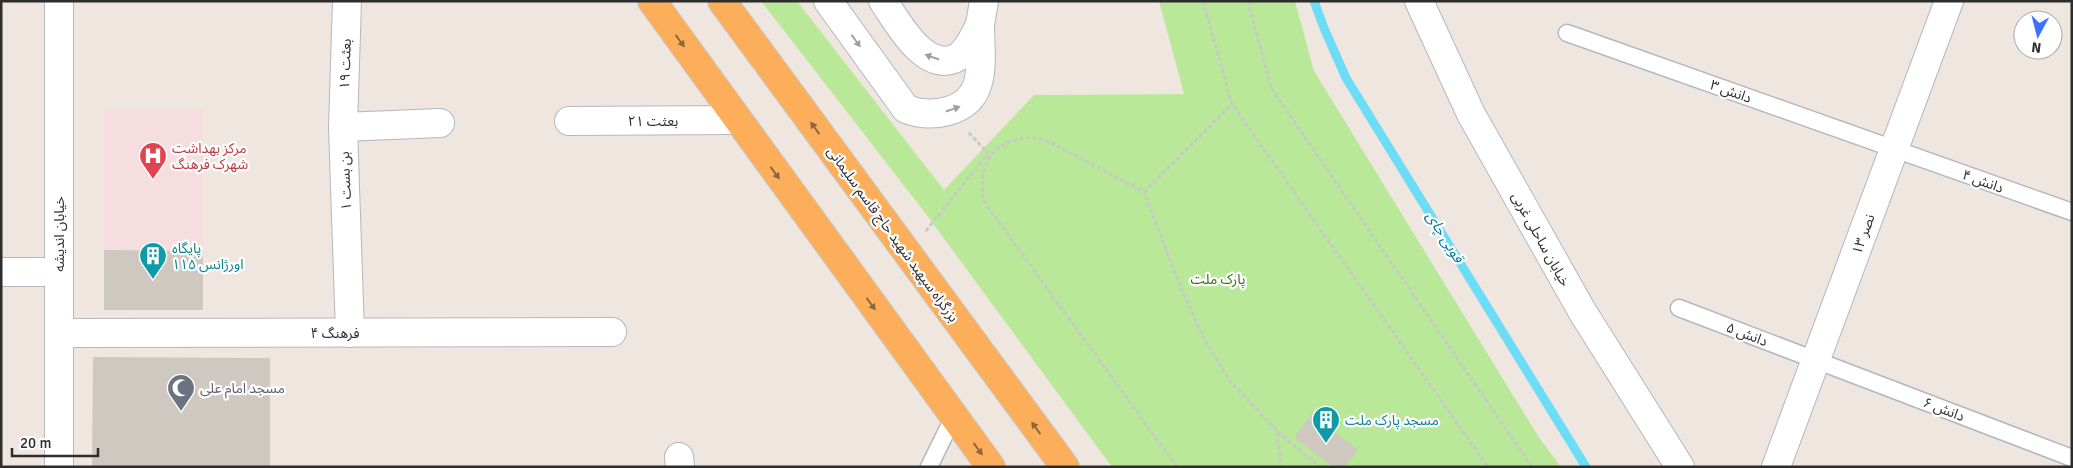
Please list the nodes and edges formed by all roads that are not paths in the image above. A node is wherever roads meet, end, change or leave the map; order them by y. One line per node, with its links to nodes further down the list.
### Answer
1 (59, 1): 18 (street, خیابان اندیشه)
2 (347, 1): 14 (street, بعثت ۱۹)
3 (652, 1): 11 (highway, one-way to 11)
4 (722, 1): 29 (highway, بزرگراه سپهبد شهید حاج قاسم سلیمانی, one-way to 4)
5 (828, 1): 9 (street, one-way to 9)
6 (883, 1): 9 (street, one-way to 6)
7 (1419, 1): 30 (street, خیابان ساحلی غربی)
8 (1950, 1): 15 (street, نصر ۱۳)
9 (982, 13)
10 (1567, 33): 15 (lane, دانش ۳)
11 (737, 120): 12 (street, بعثت ۲۱); 24 (highway, one-way to 24)
12 (569, 121)
13 (440, 123): 14 (street)
14 (343, 127): 22 (street, بن بست ۱)
15 (1894, 149): 16 (lane, دانش ۴); 23 (street, نصر ۱۳)
16 (2072, 212)
17 (1, 272): 18 (street)
18 (59, 272): 21 (street, خیابان اندیشه)
19 (1679, 308): 23 (lane, دانش ۵)
20 (612, 332): 22 (street, فرهنگ ۴)
21 (59, 333): 22 (street, فرهنگ ۴); 26 (street, خیابان اندیشه)
22 (350, 333)
23 (1816, 360): 25 (lane, دانش ۶); 31 (street, نصر ۱۳)
24 (954, 416): 27 (lane); 28 (highway, one-way to 28)
25 (2072, 458)
26 (59, 467)
27 (929, 467)
28 (991, 467)
29 (1065, 467)
30 (1680, 467)
31 (1776, 467)

